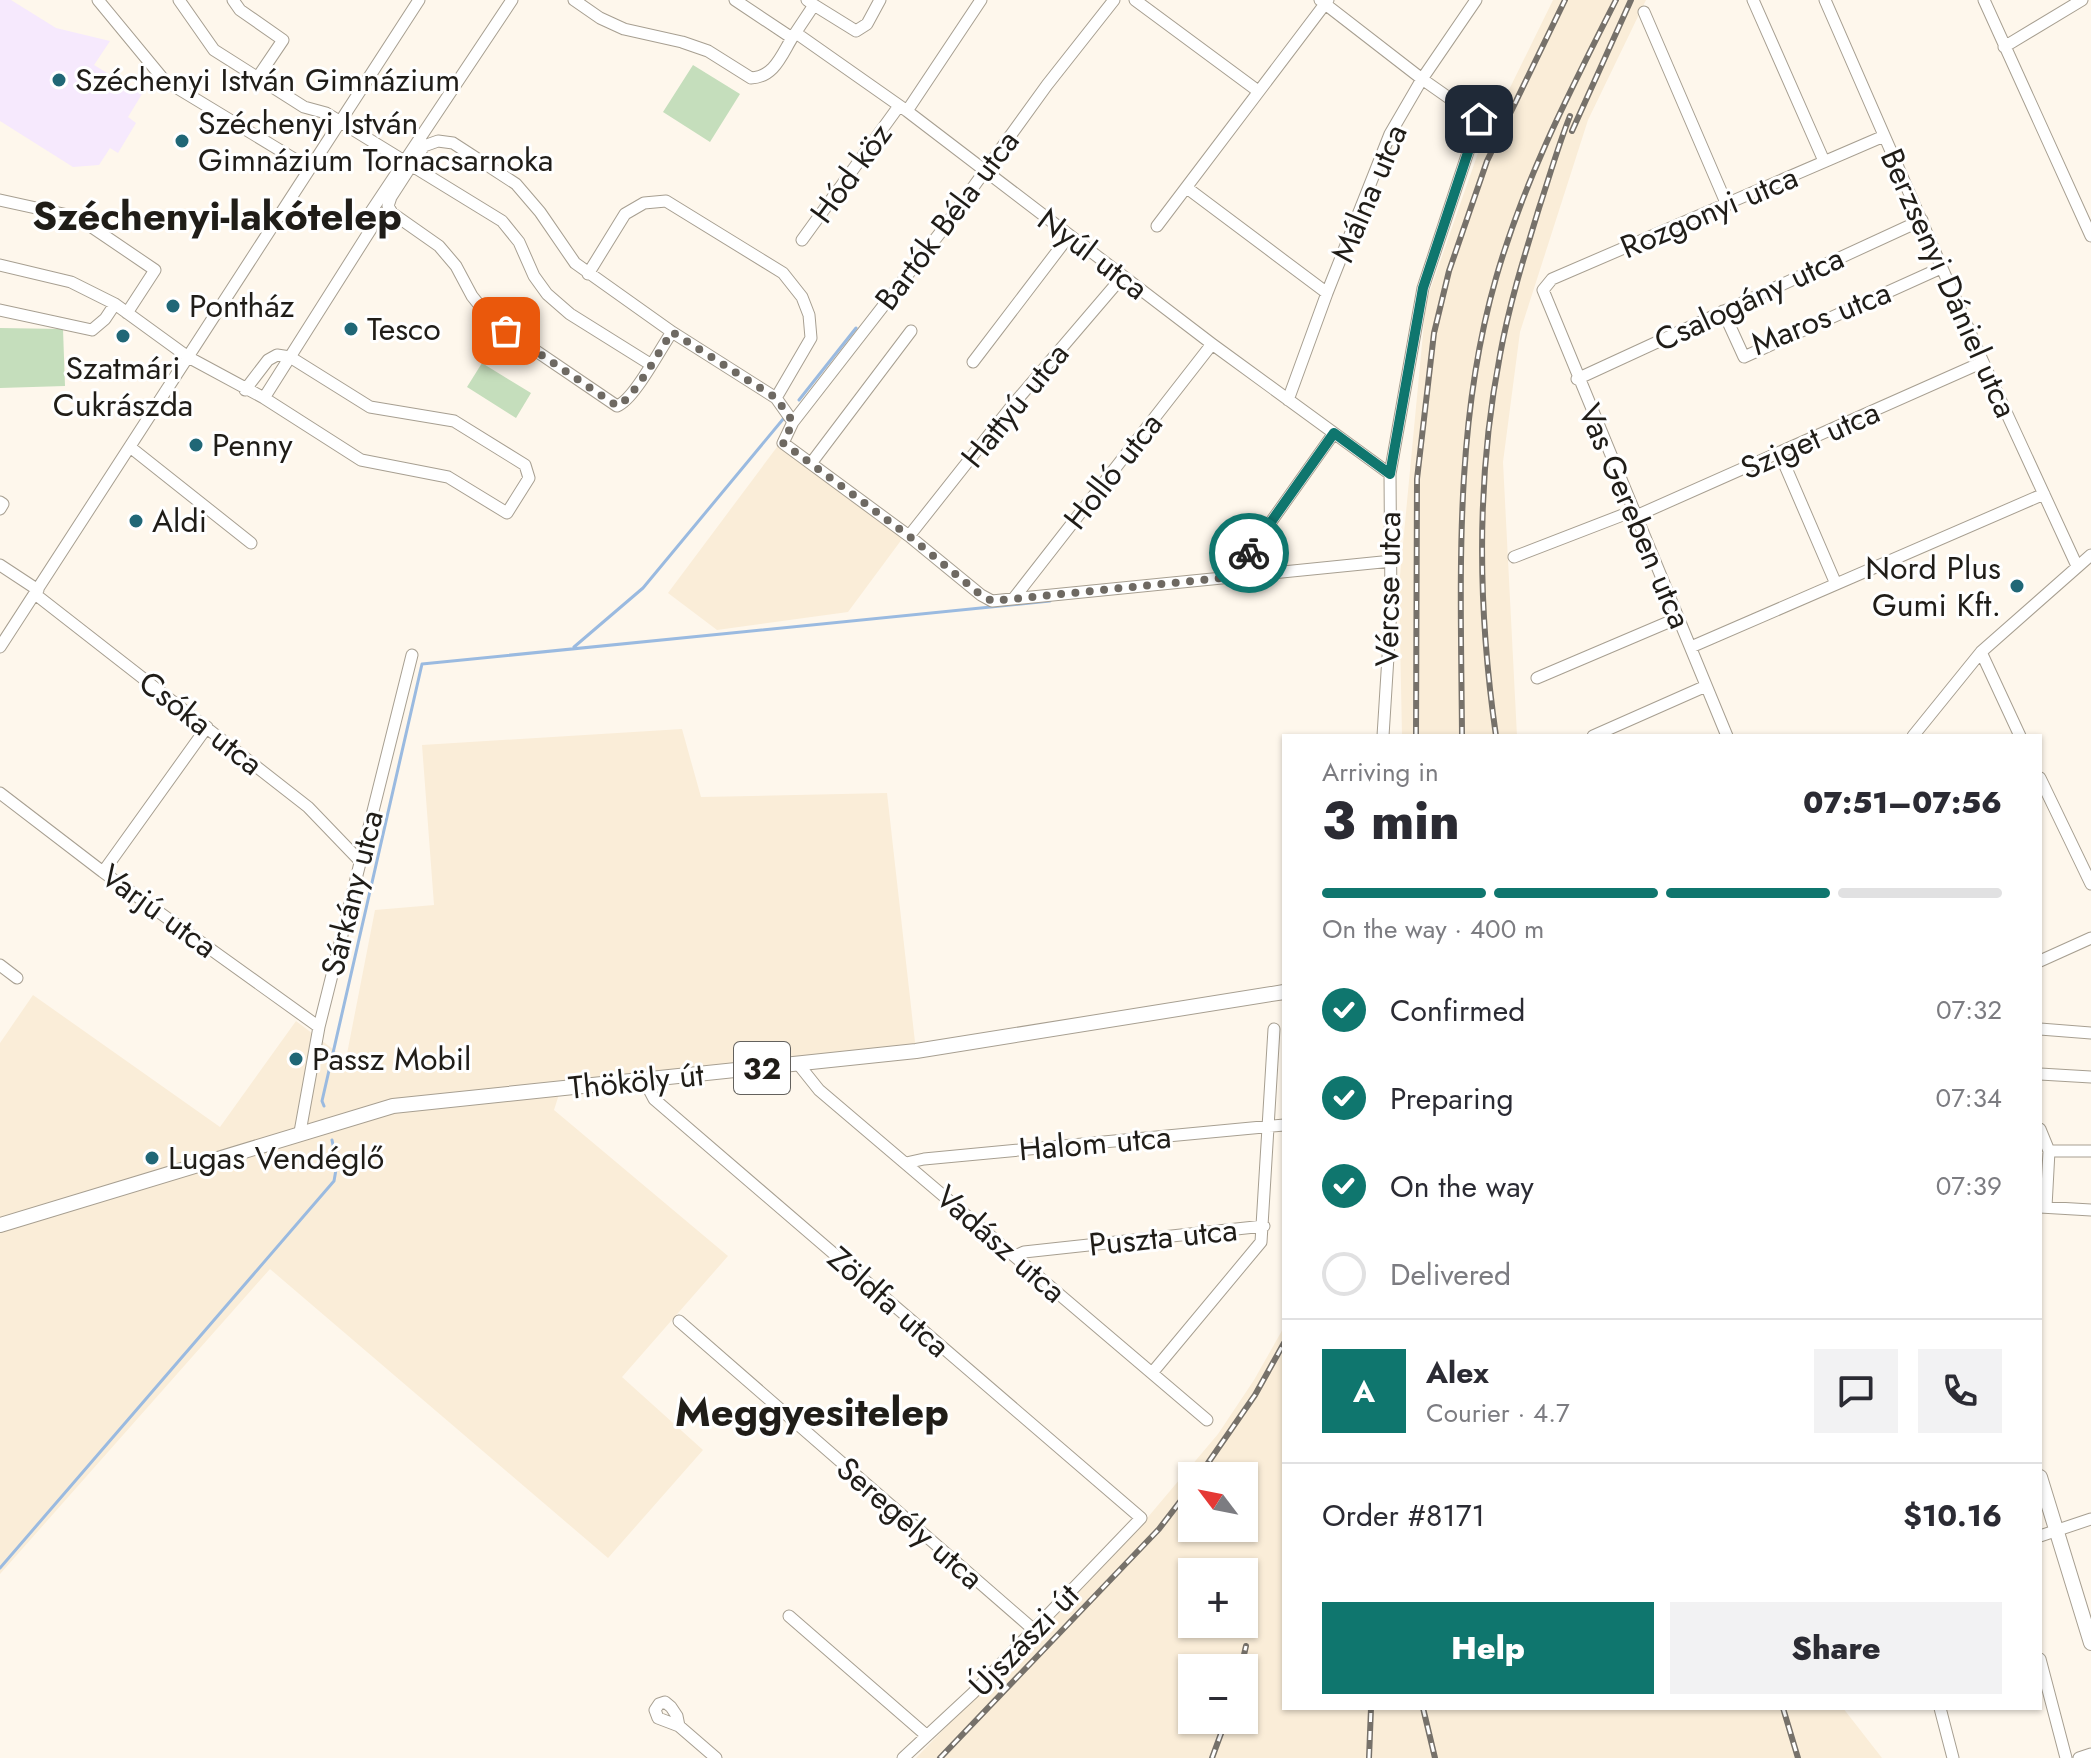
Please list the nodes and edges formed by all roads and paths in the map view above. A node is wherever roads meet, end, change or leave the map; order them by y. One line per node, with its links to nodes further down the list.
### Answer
1 (98, 0): 30 (street)
2 (179, 0): 22 (street)
3 (233, 0): 22 (street)
4 (419, 0): 26 (street)
5 (512, 0): 29 (street)
6 (574, 0): 20 (street)
7 (735, 0): 20 (street, Nyúl utca)
8 (880, 0): 18 (street)
9 (981, 0): 25 (street, Hód köz)
10 (1114, 0): 31 (street, Bartók Béla utca)
11 (1135, 0): 24 (street)
12 (1476, 0): 23 (street, Málna utca)
13 (1753, 0): 28 (street)
14 (1825, 0): 27 (street, Berzsenyi Dániel utca)
15 (1984, 0): 21 (street)
16 (2082, 0): 21 (street)
17 (1325, 1): 23 (street); 24 (street)
18 (811, 2): 20 (street)
19 (1644, 12): 34 (street)
20 (794, 36): 25 (street, Nyúl utca)
21 (2004, 47): 38 (street)
22 (258, 77): 26 (street)
23 (1422, 79): 44 (street, Málna utca); 68 (street, Vércse utca)
24 (1258, 91): 32 (street)
25 (903, 108): 31 (street, Nyúl utca); 39 (street, Hód köz)
26 (340, 122): 29 (street); 30 (street)
27 (1884, 136): 28 (street, Rozgonyi utca); 35 (street, Berzsenyi Dániel utca)
28 (1824, 161): 34 (street, Rozgonyi utca)
29 (408, 164): 42 (street); 54 (street); 57 (street); 57 (street)
30 (312, 165): 53 (street)
31 (985, 171): 37 (street, Nyúl utca); 63 (street, Bartók Béla utca)
32 (1187, 188): 36 (street); 44 (street)
33 (0, 200): 49 (street)
34 (1727, 205): 45 (street, Rozgonyi utca)
35 (1922, 220): 41 (street, Berzsenyi Dániel utca); 48 (street, Csalogány utca)
36 (1157, 226)
37 (1069, 236): 43 (street, Nyúl utca); 55 (street)
38 (2091, 236)
39 (802, 240)
40 (0, 265): 46 (street)
41 (1941, 268): 48 (street, Maros utca); 56 (street, Berzsenyi Dániel utca)
42 (588, 274): 51 (street); 61 (street)
43 (1123, 276): 52 (street, Nyúl utca); 71 (street, Hattyú utca)
44 (1327, 293): 62 (street, Málna utca)
45 (1543, 296): 58 (street, Vas Gereben utca)
46 (115, 304): 47 (street); 49 (street)
47 (0, 310)
48 (1723, 311): 58 (street, Csalogány utca)
49 (127, 313): 53 (street)
50 (911, 331): 67 (street)
51 (672, 332): 57 (street); 61 (street)
52 (1212, 344): 62 (street, Nyúl utca); 81 (street, Holló utca)
53 (188, 357): 59 (street); 65 (street)
54 (290, 357): 59 (street); 60 (street); 60 (street)
55 (973, 362)
56 (1983, 362): 66 (street, Sziget utca); 69 (street, Berzsenyi Dániel utca)
57 (650, 364)
58 (1577, 379): 70 (street, Vas Gereben utca)
59 (245, 390): 60 (street)
60 (264, 398)
61 (776, 398): 63 (street)
62 (1288, 400): 64 (street, Nyúl utca)
63 (793, 422): 67 (street, Bartók Béla utca)
64 (1334, 433): 68 (street, Nyúl utca); 78 (street)
65 (130, 447): 72 (street); 80 (street)
66 (1780, 454): 70 (street, Sziget utca); 79 (street)
67 (812, 462): 71 (street)
68 (1390, 474): 75 (street, Vércse utca)
69 (2044, 494): 77 (street, Berzsenyi Dániel utca); 79 (street)
70 (1635, 513): 74 (street, Sziget utca); 82 (street, Vas Gereben utca)
71 (909, 536): 81 (street)
72 (251, 543)
73 (2091, 555): 77 (street)
74 (1514, 557)
75 (1392, 561): 78 (street); 90 (street, Vércse utca)
76 (0, 565): 80 (street, Csóka utca)
77 (2077, 566): 85 (street)
78 (1232, 577): 81 (street)
79 (1836, 584): 84 (street)
80 (36, 592): 83 (street); 89 (street, Csóka utca)
81 (1014, 598)
82 (1678, 618): 84 (street, Vas Gereben utca); 87 (street)
83 (0, 647)
84 (1691, 647): 88 (street, Vas Gereben utca)
85 (1981, 652): 93 (street); 94 (street)
86 (412, 655): 97 (street, Sárkány utca)
87 (1537, 678)
88 (1706, 686): 91 (street); 92 (street, Vas Gereben utca)
89 (207, 727): 97 (street, Csóka utca); 98 (street)
90 (1383, 734)
91 (1598, 734)
92 (1726, 734)
93 (1915, 734)
94 (2019, 734)
95 (2042, 782): 99 (street)
96 (0, 793): 98 (street, Varjú utca)
97 (359, 860): 105 (street, Sárkány utca)
98 (103, 872): 105 (street, Varjú utca)
99 (2091, 884)
100 (2091, 938): 101 (street)
101 (2042, 960)
102 (0, 965): 103 (street)
103 (17, 978)
104 (1282, 992): 109 (main road, Thököly út / 32)
105 (319, 1027): 115 (street, Sárkány utca)
106 (1274, 1029): 114 (street)
107 (2042, 1029): 108 (street)
108 (2091, 1033)
109 (799, 1065): 112 (main road, Thököly út / 32); 119 (street, Vadász utca)
110 (2042, 1074): 111 (street)
111 (2091, 1077)
112 (644, 1080): 115 (main road, Thököly út / 32); 129 (street, Zöldfa utca)
113 (1282, 1125): 114 (street, Halom utca)
114 (1268, 1127): 119 (street, Halom utca); 123 (street)
115 (300, 1132): 122 (main road, Thököly út / 32)
116 (2042, 1134): 117 (street)
117 (2049, 1151): 118 (street); 120 (street)
118 (2091, 1151)
119 (906, 1163): 124 (street, Vadász utca)
120 (2043, 1207): 121 (street)
121 (2091, 1210)
122 (0, 1225)
123 (1264, 1226): 124 (street, Puszta utca); 126 (street)
124 (1015, 1256): 126 (street, Vadász utca)
125 (679, 1321): 134 (street, Seregély utca)
126 (1152, 1373): 127 (street, Vadász utca)
127 (1207, 1420)
128 (2042, 1484): 131 (main road)
129 (1141, 1518): 134 (street, Újszászi út)
130 (2091, 1519): 131 (street)
131 (2056, 1530): 132 (street); 135 (main road)
132 (2042, 1535)
133 (789, 1616): 139 (street)
134 (1034, 1630): 139 (street, Újszászi út)
135 (2091, 1643)
136 (2042, 1667): 144 (street)
137 (1941, 1710): 143 (street)
138 (679, 1726): 141 (street)
139 (926, 1735): 142 (street, Újszászi út)
140 (2091, 1754): 145 (street)
141 (716, 1758)
142 (903, 1758)
143 (1953, 1758)
144 (2066, 1758)
145 (2079, 1758)

